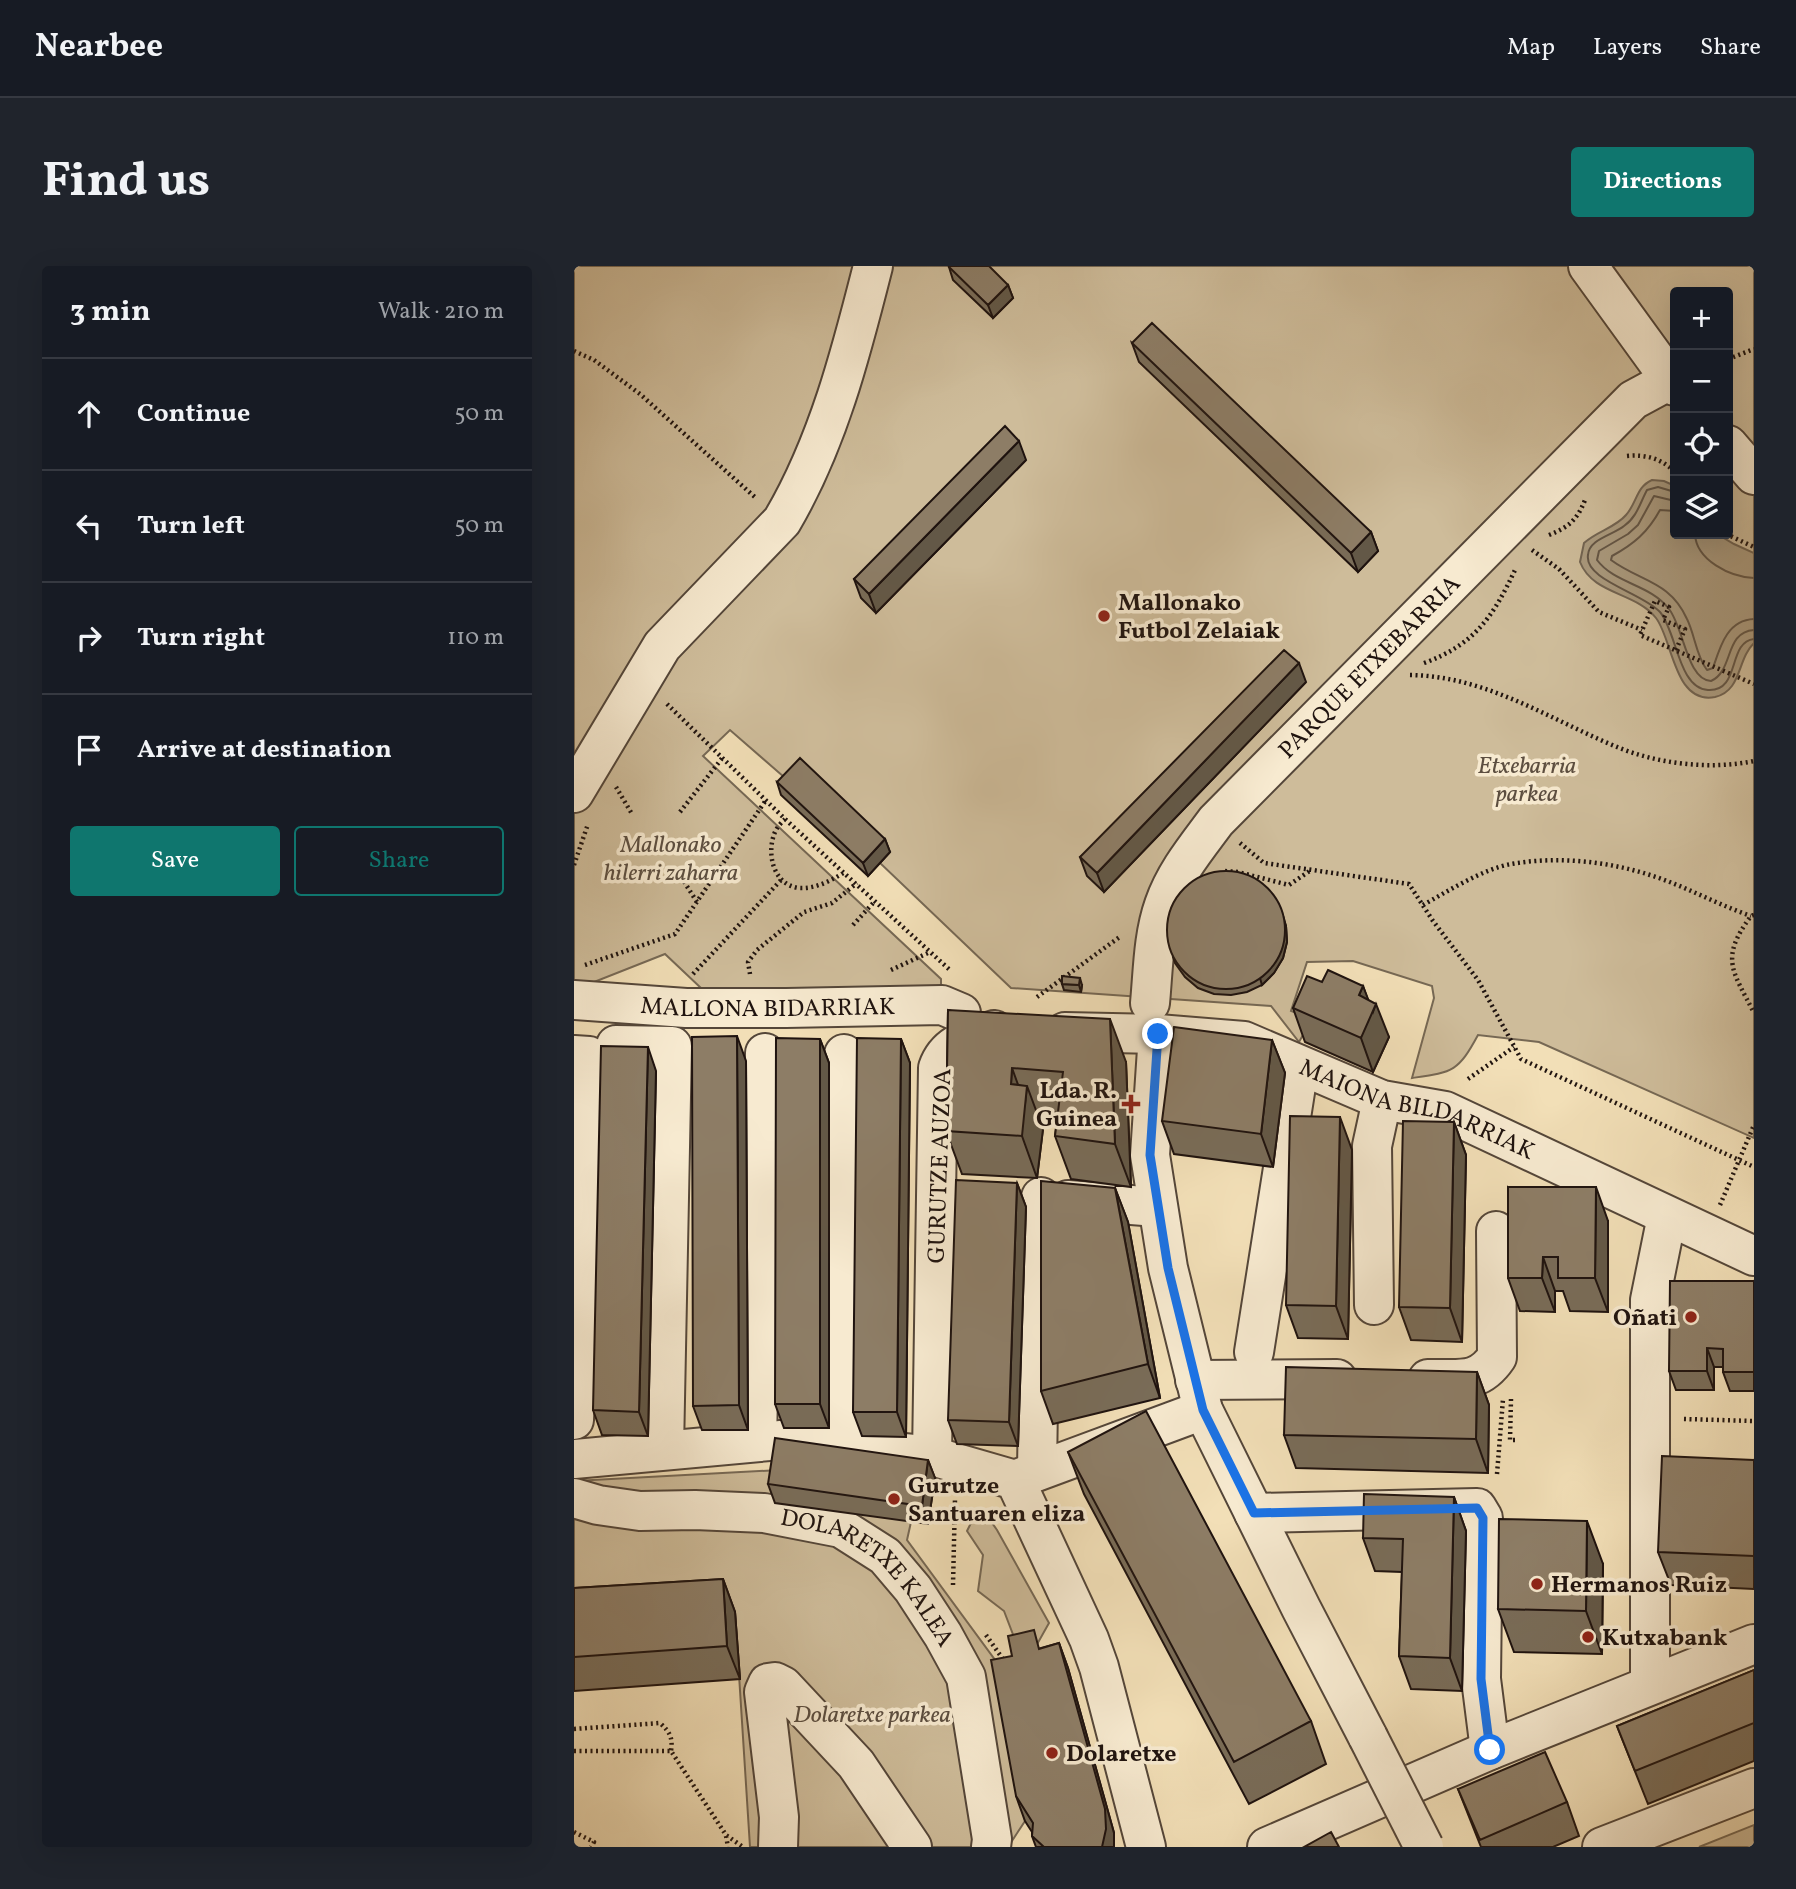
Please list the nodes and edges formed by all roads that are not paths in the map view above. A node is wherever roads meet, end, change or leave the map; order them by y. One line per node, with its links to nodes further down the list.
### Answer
1 (873, 266): 7 (street)
2 (1588, 266): 3 (street, PARQUE ETXEBARRIA)
3 (1670, 380)
4 (1670, 384): 10 (street, PARQUE ETXEBARRIA)
5 (1733, 451): 6 (street)
6 (1754, 475)
7 (574, 793)
8 (960, 996): 9 (street, MALLONA BIDARRIAK)
9 (574, 1000)
10 (1154, 1019): 16 (street, MAIONA BILDARRIAK); 17 (street, GURUTZE AUZOA); 19 (street, PARQUE ETXEBARRIA)
11 (616, 1045): 29 (street)
12 (765, 1053): 27 (street)
13 (844, 1054): 28 (street)
14 (574, 1055): 26 (street)
15 (1298, 1073): 24 (street)
16 (1382, 1100): 20 (street, MAIONA BILDARRIAK); 23 (street)
17 (937, 1190): 18 (street); 31 (street, GURUTZE AUZOA)
18 (1041, 1198): 19 (street); 32 (street)
19 (1157, 1207): 25 (street, PARQUE ETXEBARRIA)
20 (1667, 1216): 22 (street, MAIONA BILDARRIAK); 36 (street)
21 (1496, 1231): 25 (street)
22 (1754, 1256)
23 (1374, 1305)
24 (1254, 1352)
25 (1199, 1395): 32 (street); 34 (street, PARQUE ETXEBARRIA)
26 (574, 1420)
27 (757, 1442): 28 (street); 29 (street)
28 (840, 1448): 31 (street)
29 (664, 1450): 30 (street)
30 (574, 1459)
31 (944, 1460): 32 (street)
32 (1026, 1475): 42 (street)
33 (574, 1497): 41 (street, DOLARETXE KALEA)
34 (1254, 1513): 37 (street); 44 (street, PARQUE ETXEBARRIA, bridge)
35 (1754, 1644): 36 (street)
36 (1650, 1685): 37 (street)
37 (1490, 1750): 43 (street)
38 (1754, 1788): 45 (street)
39 (778, 1847): 40 (street)
40 (912, 1847)
41 (991, 1847)
42 (1146, 1847)
43 (1267, 1847)
44 (1424, 1847)
45 (1602, 1847)

